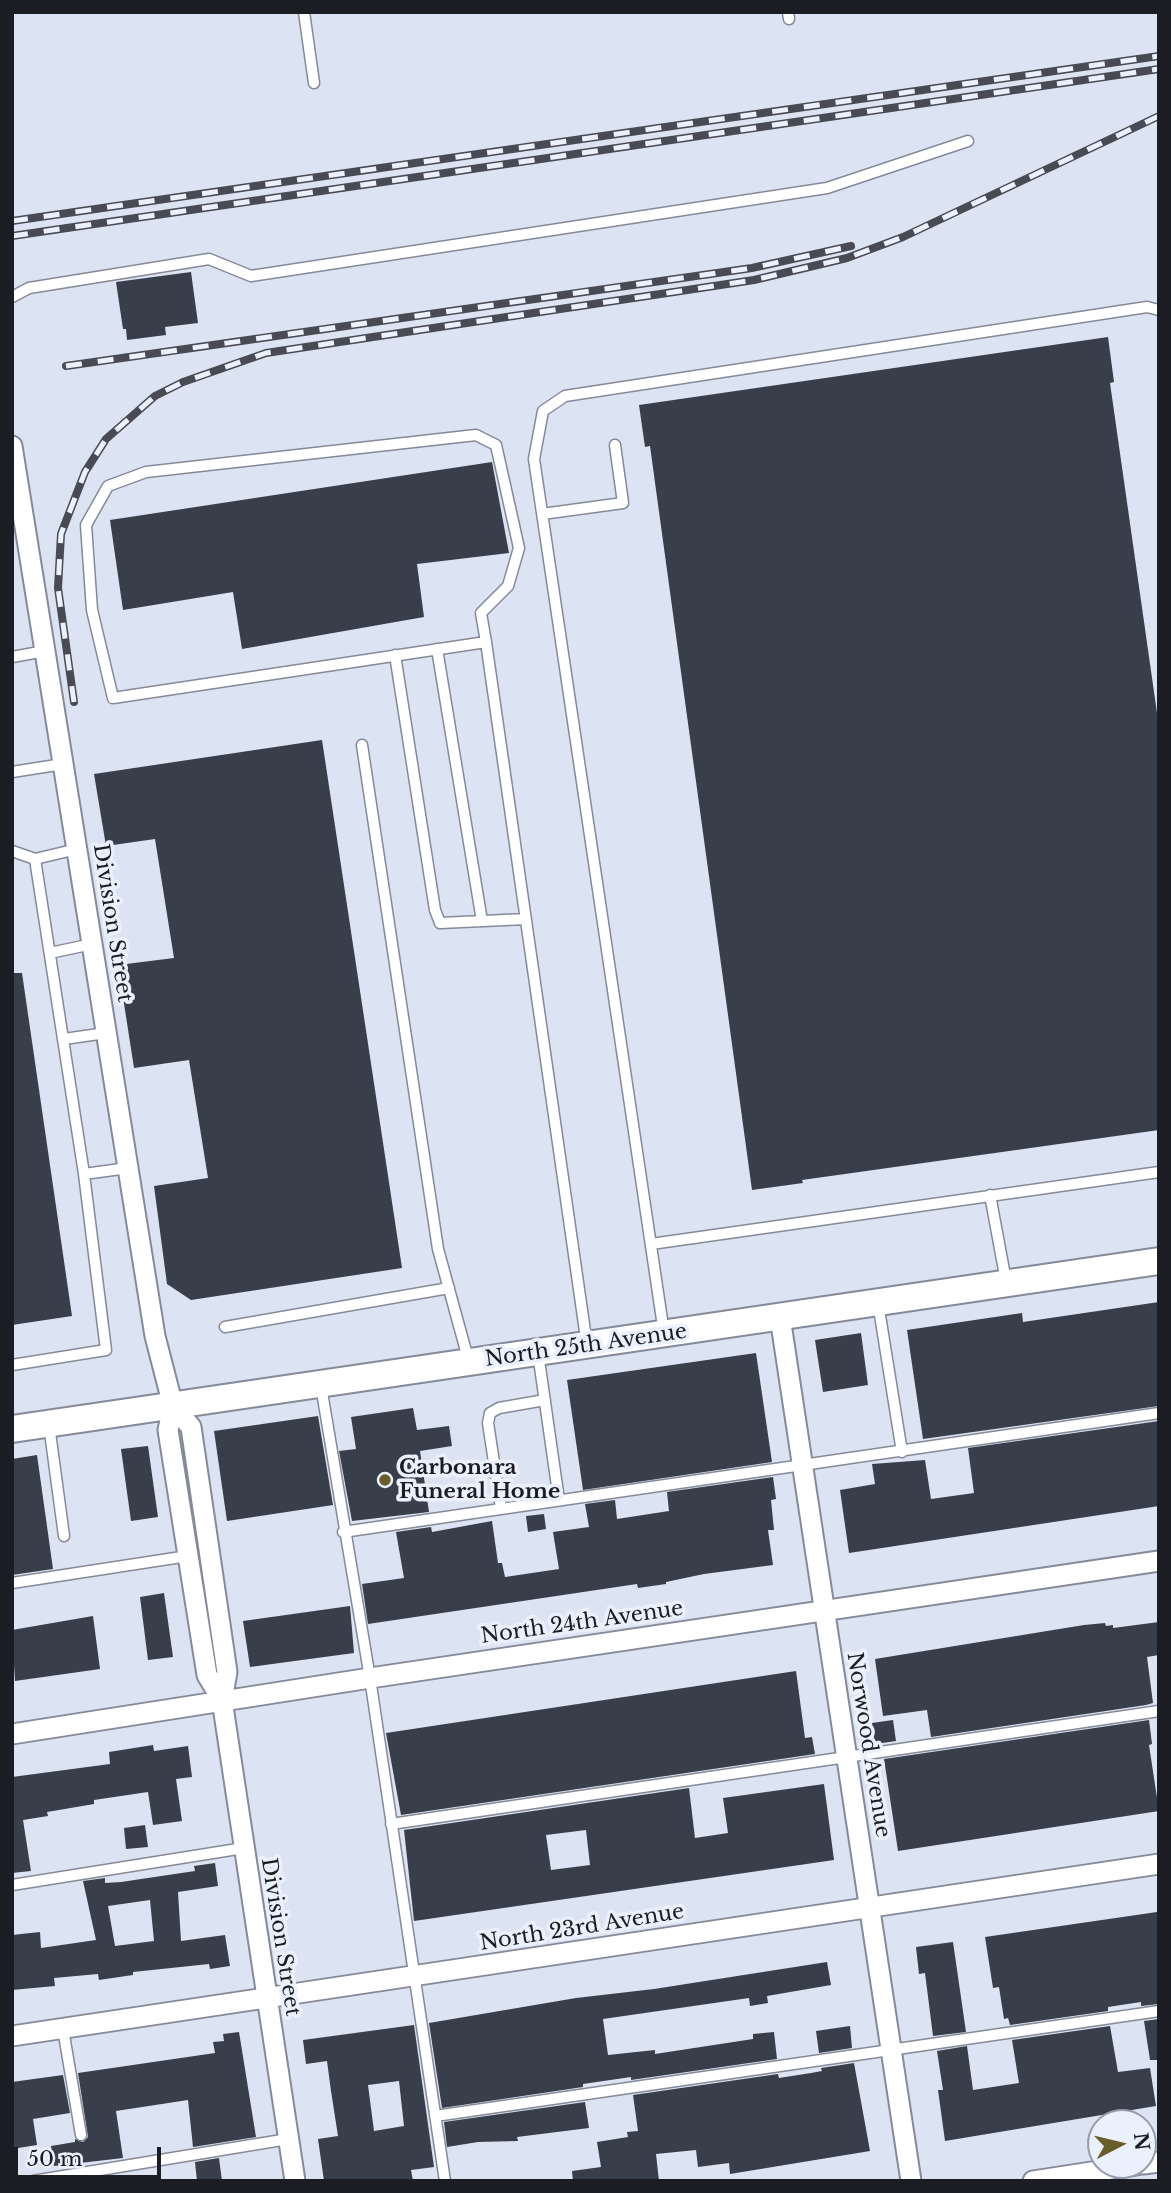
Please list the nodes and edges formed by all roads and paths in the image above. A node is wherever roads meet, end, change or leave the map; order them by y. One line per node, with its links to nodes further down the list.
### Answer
1 (303, 12): 2 (lane)
2 (313, 83)
3 (968, 141): 4 (lane)
4 (12, 297)
5 (1159, 310): 8 (lane)
6 (615, 445): 8 (lane)
7 (12, 446): 11 (street, Division Street)
8 (542, 514): 30 (lane)
9 (486, 642): 10 (lane); 12 (lane); 20 (lane)
10 (437, 649): 12 (lane); 21 (lane)
11 (45, 651): 13 (lane); 15 (street, Division Street)
12 (395, 655): 21 (lane)
13 (12, 657)
14 (362, 745): 33 (lane)
15 (63, 764): 16 (lane); 17 (street, Division Street)
16 (12, 772)
17 (78, 849): 19 (lane); 22 (street, Division Street)
18 (12, 851): 19 (lane)
19 (35, 859): 23 (lane)
20 (526, 919): 21 (lane); 38 (lane)
21 (482, 921)
22 (92, 944): 23 (lane); 24 (street, Division Street)
23 (50, 953): 25 (lane)
24 (106, 1033): 25 (lane); 26 (street, Division Street)
25 (64, 1039): 28 (lane)
26 (128, 1168): 28 (lane); 44 (street, Division Street)
27 (1159, 1172): 29 (lane)
28 (84, 1174): 41 (lane)
29 (990, 1195): 30 (lane); 32 (lane)
30 (651, 1244): 37 (lane)
31 (1159, 1261): 32 (main road, North 25th Avenue)
32 (1007, 1284): 34 (main road, North 25th Avenue)
33 (449, 1288): 36 (lane); 40 (lane)
34 (878, 1303): 35 (main road, North 25th Avenue); 48 (lane)
35 (780, 1317): 37 (main road, North 25th Avenue); 49 (street, Norwood Avenue)
36 (225, 1326)
37 (664, 1334): 38 (main road, North 25th Avenue)
38 (587, 1345): 39 (main road, North 25th Avenue)
39 (538, 1353): 40 (main road, North 25th Avenue); 43 (lane)
40 (469, 1363): 42 (main road, North 25th Avenue)
41 (12, 1365)
42 (321, 1384): 44 (main road, North 25th Avenue); 52 (lane)
43 (545, 1400): 50 (lane); 51 (lane)
44 (173, 1406): 46 (main road, North 25th Avenue); 54 (street, Division Street); 59 (street, Division Street)
45 (1159, 1413): 48 (lane)
46 (49, 1424): 47 (main road, North 25th Avenue); 53 (lane)
47 (12, 1429)
48 (902, 1452): 49 (lane)
49 (803, 1466): 50 (lane); 57 (street, Norwood Avenue)
50 (559, 1500): 51 (lane)
51 (501, 1508): 52 (lane)
52 (343, 1532): 58 (lane)
53 (64, 1536)
54 (188, 1556): 56 (lane); 59 (street, Division Street)
55 (1159, 1561): 57 (street, North 24th Avenue)
56 (12, 1583)
57 (824, 1611): 58 (street, North 24th Avenue); 62 (street, Norwood Avenue)
58 (370, 1678): 59 (street, North 24th Avenue); 63 (lane)
59 (222, 1700): 61 (street, North 24th Avenue); 64 (street, Division Street)
60 (1159, 1711): 62 (lane)
61 (12, 1734)
62 (847, 1757): 63 (lane); 67 (street, Norwood Avenue)
63 (391, 1824): 68 (lane)
64 (244, 1848): 66 (lane); 69 (street, Division Street)
65 (1159, 1864): 67 (street, North 23rd Avenue)
66 (12, 1885)
67 (870, 1908): 68 (street, North 23rd Avenue); 73 (street, Norwood Avenue)
68 (415, 1976): 69 (street, North 23rd Avenue); 74 (lane)
69 (266, 1998): 71 (street, North 23rd Avenue); 76 (street, Division Street)
70 (1159, 2011): 73 (lane)
71 (63, 2029): 72 (street, North 23rd Avenue); 75 (lane)
72 (12, 2036)
73 (891, 2048): 74 (lane); 81 (street, Norwood Avenue)
74 (435, 2116): 80 (lane)
75 (81, 2135)
76 (288, 2139): 78 (lane); 79 (street, Division Street)
77 (1087, 2173): 82 (street)
78 (33, 2181)
79 (295, 2181)
80 (445, 2181)
81 (911, 2181)
82 (1033, 2181)

